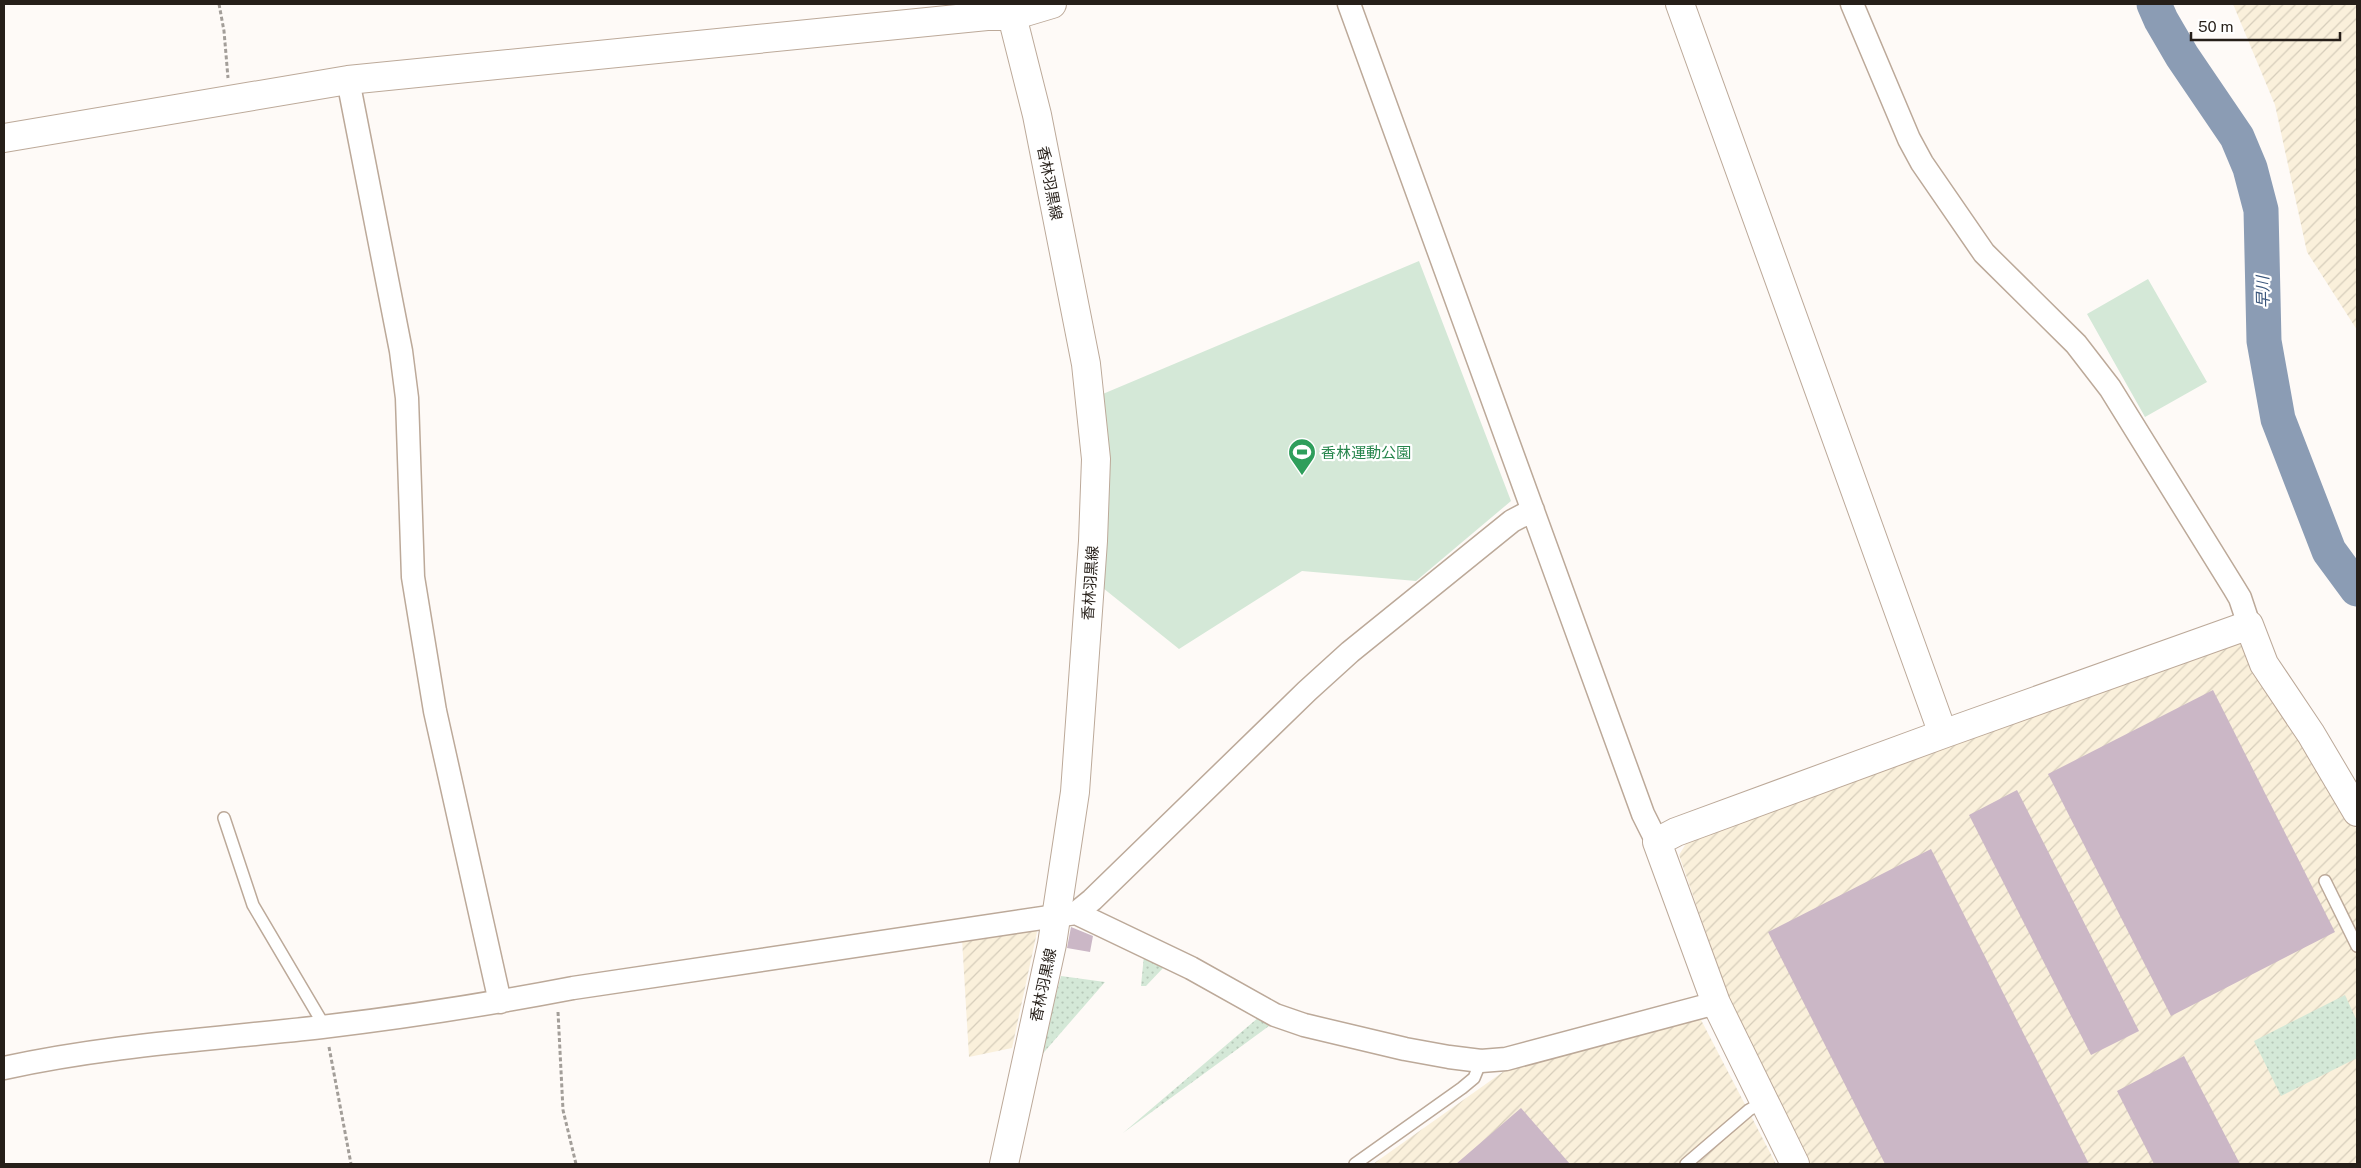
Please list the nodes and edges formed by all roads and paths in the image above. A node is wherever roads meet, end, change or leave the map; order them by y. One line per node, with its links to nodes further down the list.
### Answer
1 (218, 4): 8 (path)
2 (1052, 4): 6 (street)
3 (1349, 4): 10 (street)
4 (1680, 4): 12 (street)
5 (1852, 4): 11 (street)
6 (1010, 10): 7 (street); 17 (street, 香林羽黒線)
7 (348, 80): 8 (street); 19 (street)
8 (231, 98): 9 (street)
9 (4, 138)
10 (1533, 510): 15 (street); 17 (street)
11 (2249, 625): 12 (street); 13 (street)
12 (1943, 734): 15 (street)
13 (2354, 801)
14 (224, 818): 22 (lane)
15 (1657, 842): 20 (street)
16 (2325, 881): 18 (lane)
17 (1067, 914): 19 (street); 23 (street); 28 (street, 香林羽黒線)
18 (2357, 946)
19 (500, 1002): 22 (street)
20 (1716, 1003): 23 (street); 25 (street)
21 (558, 1008): 27 (path)
22 (325, 1026): 24 (street); 26 (path)
23 (1481, 1060): 29 (lane)
24 (4, 1068)
25 (1764, 1102): 30 (lane); 31 (street)
26 (351, 1164)
27 (576, 1164)
28 (1004, 1164)
29 (1355, 1164)
30 (1686, 1164)
31 (1795, 1164)

